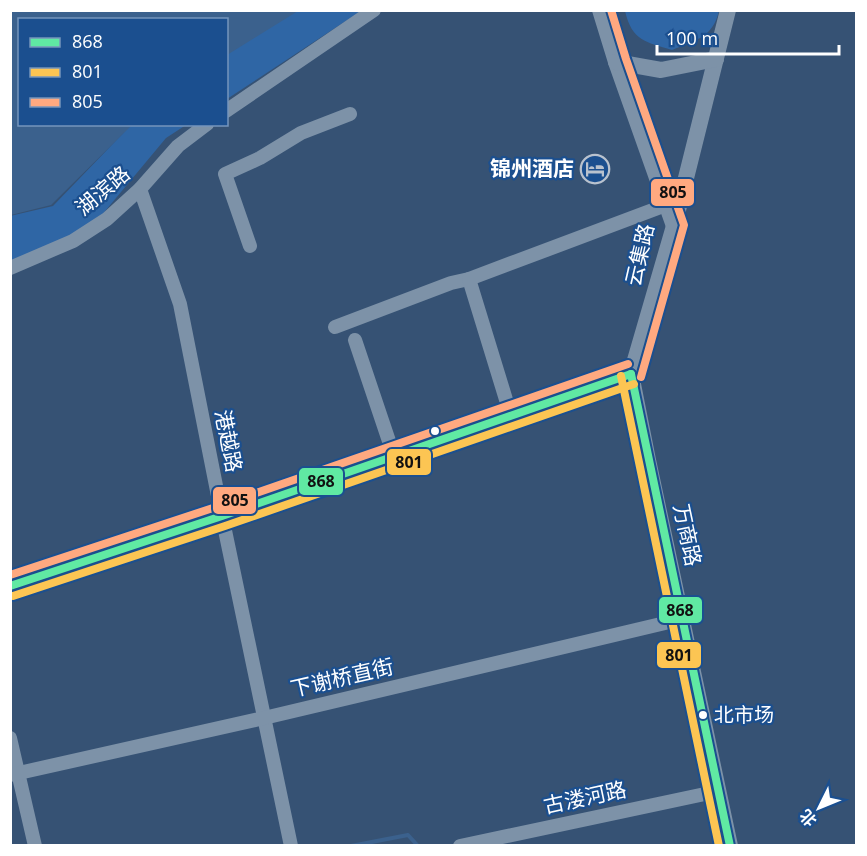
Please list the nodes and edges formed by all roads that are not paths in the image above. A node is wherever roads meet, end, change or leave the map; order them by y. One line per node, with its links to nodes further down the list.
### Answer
1 (374, 10): 6 (street)
2 (600, 10): 5 (street, 云集路)
3 (728, 10): 4 (street)
4 (716, 59): 5 (street); 11 (street)
5 (616, 62): 10 (street, 云集路)
6 (228, 110)
7 (350, 114): 12 (street)
8 (204, 126): 9 (street, 湖滨路)
9 (140, 189): 13 (street, 湖滨路); 20 (street, 港越路)
10 (666, 205): 11 (street, 云集路); 14 (street)
11 (674, 226): 17 (street, 云集路)
12 (250, 246)
13 (10, 268)
14 (469, 279): 15 (street); 18 (street)
15 (335, 327)
16 (355, 340): 19 (street)
17 (632, 374): 18 (street); 22 (street, 万商路)
18 (511, 416): 19 (street)
19 (394, 456): 20 (street)
20 (222, 516): 21 (street); 23 (street, 港越路)
21 (10, 586)
22 (682, 619): 23 (street, 下谢桥直街); 26 (street, 万商路)
23 (264, 718): 25 (street, 下谢桥直街); 28 (street, 港越路)
24 (10, 738): 25 (street)
25 (15, 775): 27 (street)
26 (719, 791): 29 (street, 古溇河路); 30 (street, 万商路)
27 (35, 846)
28 (291, 846)
29 (460, 846)
30 (730, 846)

